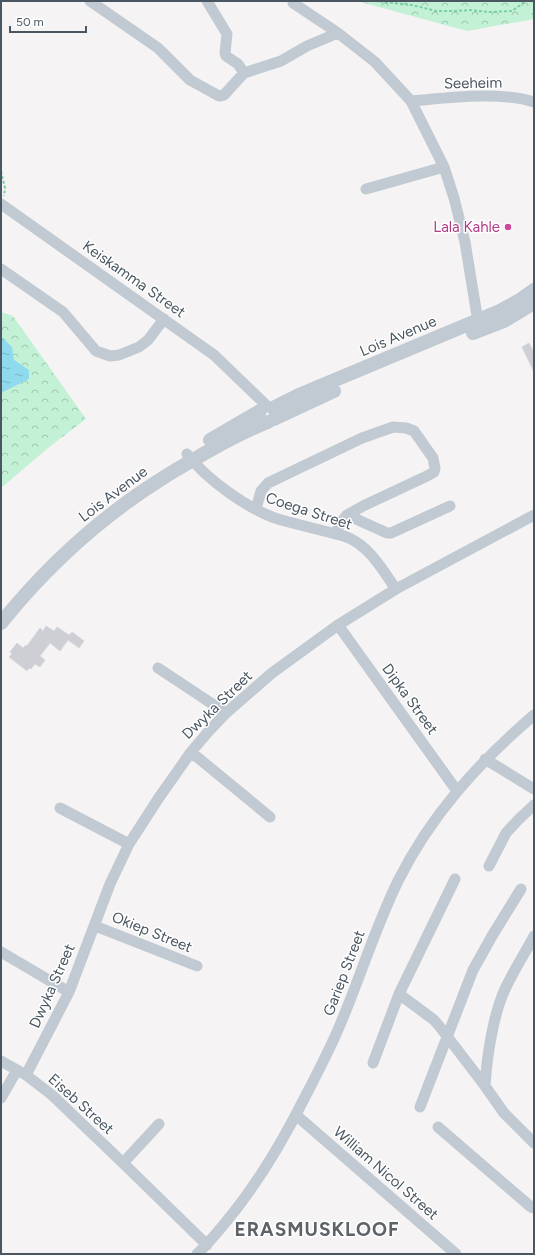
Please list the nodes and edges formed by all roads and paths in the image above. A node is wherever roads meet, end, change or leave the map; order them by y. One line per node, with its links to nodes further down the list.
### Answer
1 (90, 1): 7 (street)
2 (207, 1): 7 (street)
3 (375, 1): 4 (path)
4 (526, 1)
5 (293, 3): 6 (street)
6 (338, 34): 7 (street); 8 (street)
7 (244, 73)
8 (411, 101): 9 (street, Seeheim); 10 (street)
9 (534, 102)
10 (444, 168): 12 (street); 18 (street)
11 (1, 171): 13 (path)
12 (366, 189)
13 (2, 205): 17 (street, Keiskamma Street)
14 (1, 269): 17 (street)
15 (534, 290): 18 (street, Lois Avenue)
16 (534, 303): 18 (street, Lois Avenue)
17 (164, 319): 19 (street, Keiskamma Street)
18 (479, 325): 19 (street, Lois Avenue)
19 (267, 413): 20 (street, Lois Avenue)
20 (190, 457): 22 (street, Coega Street); 27 (street, Lois Avenue); 28 (street, Lois Avenue)
21 (450, 506): 23 (street)
22 (256, 509): 23 (street); 25 (street, Coega Street)
23 (347, 515): 25 (street)
24 (534, 515): 26 (street, Dwyka Street)
25 (335, 534): 26 (street, Coega Street)
26 (396, 589): 29 (street, Dwyka Street)
27 (1, 613)
28 (1, 623)
29 (338, 625): 31 (street, Dwyka Street); 36 (street, Dipka Street)
30 (158, 668): 31 (street)
31 (226, 713): 33 (street, Dwyka Street)
32 (534, 715): 34 (street, Gariep Street)
33 (191, 752): 39 (street); 40 (street, Dwyka Street)
34 (485, 759): 35 (street); 36 (street, Gariep Street)
35 (534, 789)
36 (457, 791): 57 (street, Gariep Street)
37 (534, 805): 41 (street)
38 (60, 808): 40 (street)
39 (270, 816)
40 (129, 844): 44 (street, Dwyka Street)
41 (489, 866)
42 (454, 878): 49 (street)
43 (521, 889): 50 (street)
44 (95, 926): 47 (street, Okiep Street); 48 (street, Dwyka Street)
45 (534, 936): 54 (street)
46 (1, 952): 48 (street)
47 (197, 966)
48 (69, 992): 53 (street, Dwyka Street)
49 (400, 994): 50 (street); 52 (street)
50 (448, 1038): 54 (street); 56 (street)
51 (1, 1061): 53 (street, Eiseb Street)
52 (373, 1063)
53 (21, 1072): 55 (street); 61 (street, Eiseb Street)
54 (485, 1086): 60 (street)
55 (1, 1098)
56 (420, 1107)
57 (296, 1115): 63 (street, Gariep Street); 65 (street, William Nicol Street)
58 (159, 1124): 61 (street)
59 (438, 1127): 62 (street)
60 (534, 1143)
61 (123, 1163): 63 (street, Eiseb Street)
62 (534, 1208)
63 (207, 1245): 64 (street, Gariep Street)
64 (197, 1254)
65 (456, 1254)

